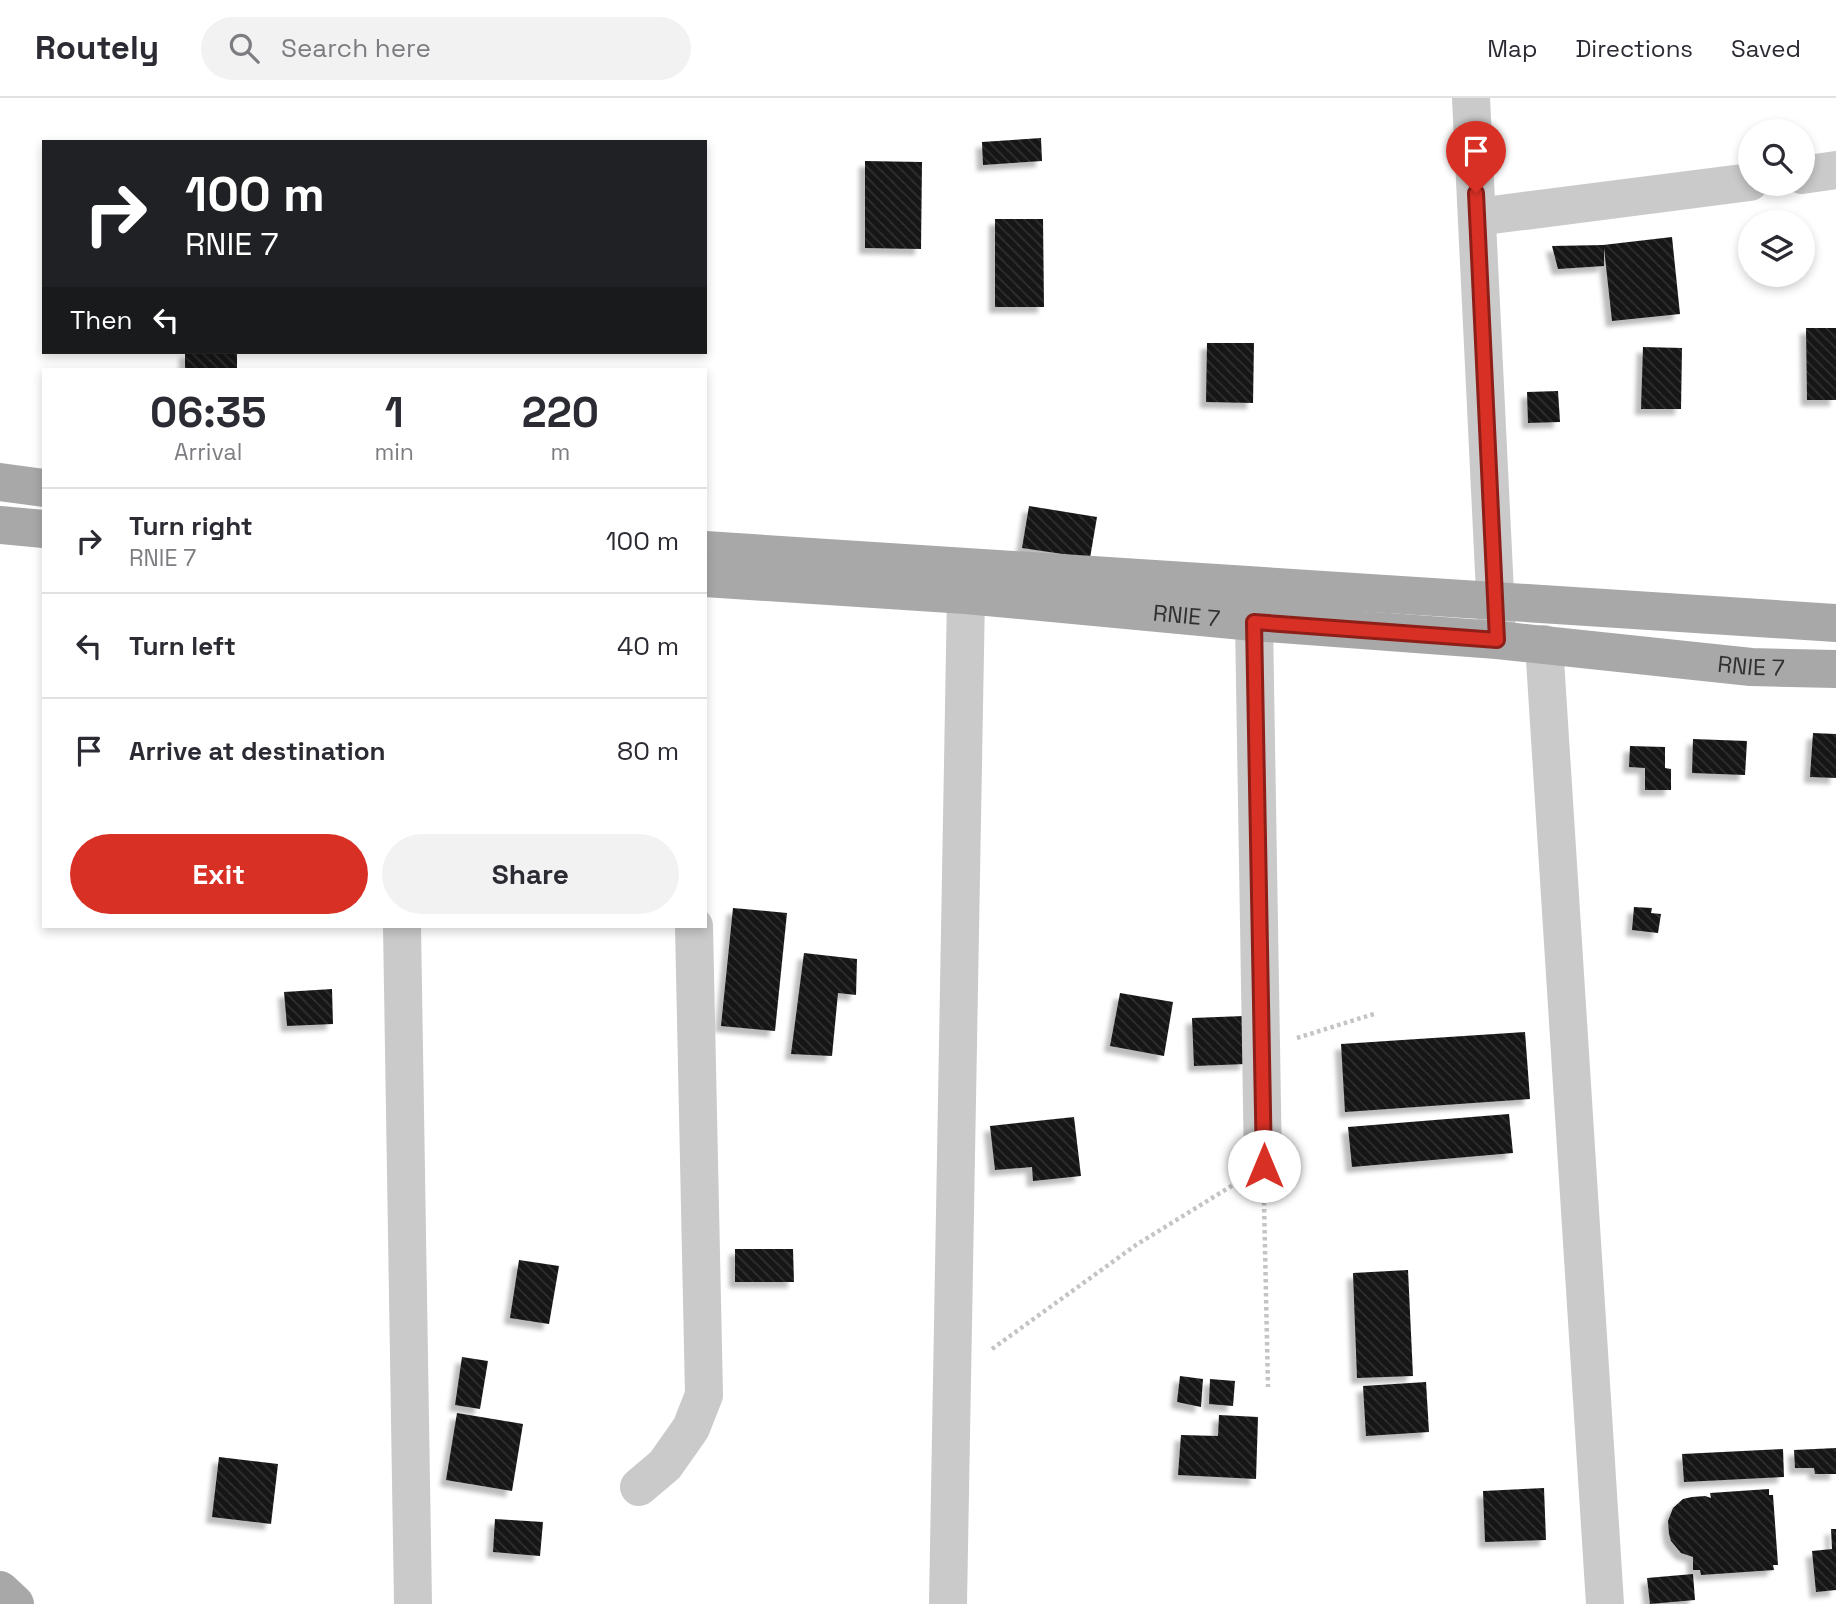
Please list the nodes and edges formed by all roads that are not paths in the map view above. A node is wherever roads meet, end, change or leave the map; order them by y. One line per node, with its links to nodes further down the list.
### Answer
1 (1471, 98): 5 (street)
2 (1836, 170): 3 (street)
3 (1815, 173)
4 (1738, 183): 5 (street)
5 (1477, 217): 13 (street)
6 (0, 482): 7 (main road)
7 (42, 488)
8 (0, 525): 9 (main road)
9 (42, 529)
10 (707, 550): 13 (main road, RNIE 7 / RNIE 7)
11 (707, 578): 12 (main road, RNIE 7 / RNIE 7)
12 (966, 595): 14 (main road, RNIE 7 / RNIE 7); 26 (street)
13 (1495, 601): 15 (main road, RNIE 7 / RNIE 7); 16 (street)
14 (1254, 622): 16 (main road, RNIE 7 / RNIE 7); 21 (street)
15 (1836, 623)
16 (1497, 640): 17 (main road, RNIE 7 / RNIE 7)
17 (1544, 644): 18 (main road, RNIE 7 / RNIE 7); 27 (street)
18 (1836, 669)
19 (402, 928): 25 (street)
20 (694, 928): 22 (street)
21 (1264, 1166)
22 (639, 1487)
23 (0, 1590): 24 (main road)
24 (15, 1604)
25 (413, 1604)
26 (948, 1604)
27 (1605, 1604)

